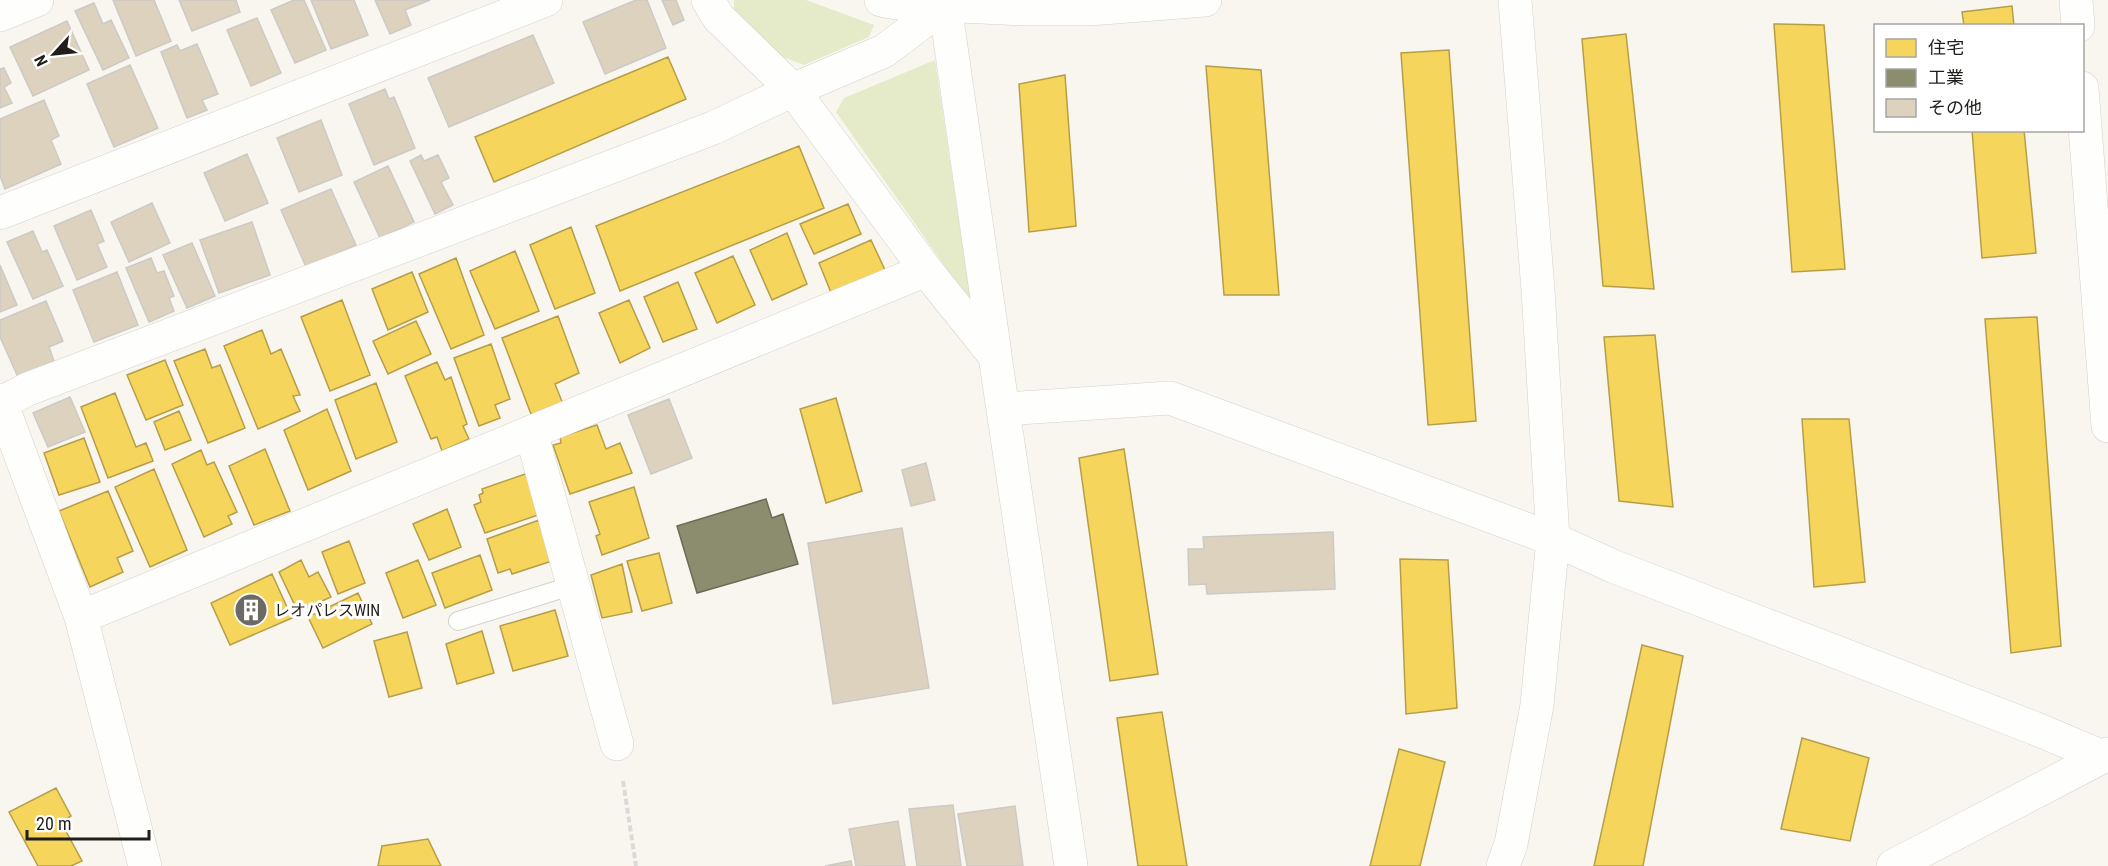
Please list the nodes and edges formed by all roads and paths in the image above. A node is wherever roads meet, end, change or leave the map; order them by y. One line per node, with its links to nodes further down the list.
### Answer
1 (37, 0): 10 (street)
2 (546, 0): 14 (street)
3 (708, 0): 12 (street)
4 (881, 0): 9 (street)
5 (1204, 0): 8 (street)
6 (1515, 0): 21 (street)
7 (2076, 0): 11 (street)
8 (1088, 4): 9 (street)
9 (945, 5): 12 (street); 16 (street)
10 (0, 15)
11 (2078, 24)
12 (793, 90): 15 (street); 17 (street)
13 (2084, 114): 19 (street)
14 (0, 213)
15 (926, 270): 16 (street); 20 (street)
16 (995, 356): 18 (street)
17 (0, 402): 23 (street)
18 (1004, 409): 21 (street); 29 (street)
19 (2108, 426)
20 (531, 432): 22 (street); 23 (street)
21 (1553, 539): 26 (street); 30 (street)
22 (574, 585): 24 (lane); 25 (street)
23 (81, 616): 27 (street)
24 (458, 621)
25 (617, 744): 28 (path)
26 (2105, 756): 31 (street)
27 (145, 866)
28 (636, 866)
29 (1071, 866)
30 (1503, 866)
31 (1893, 866)

